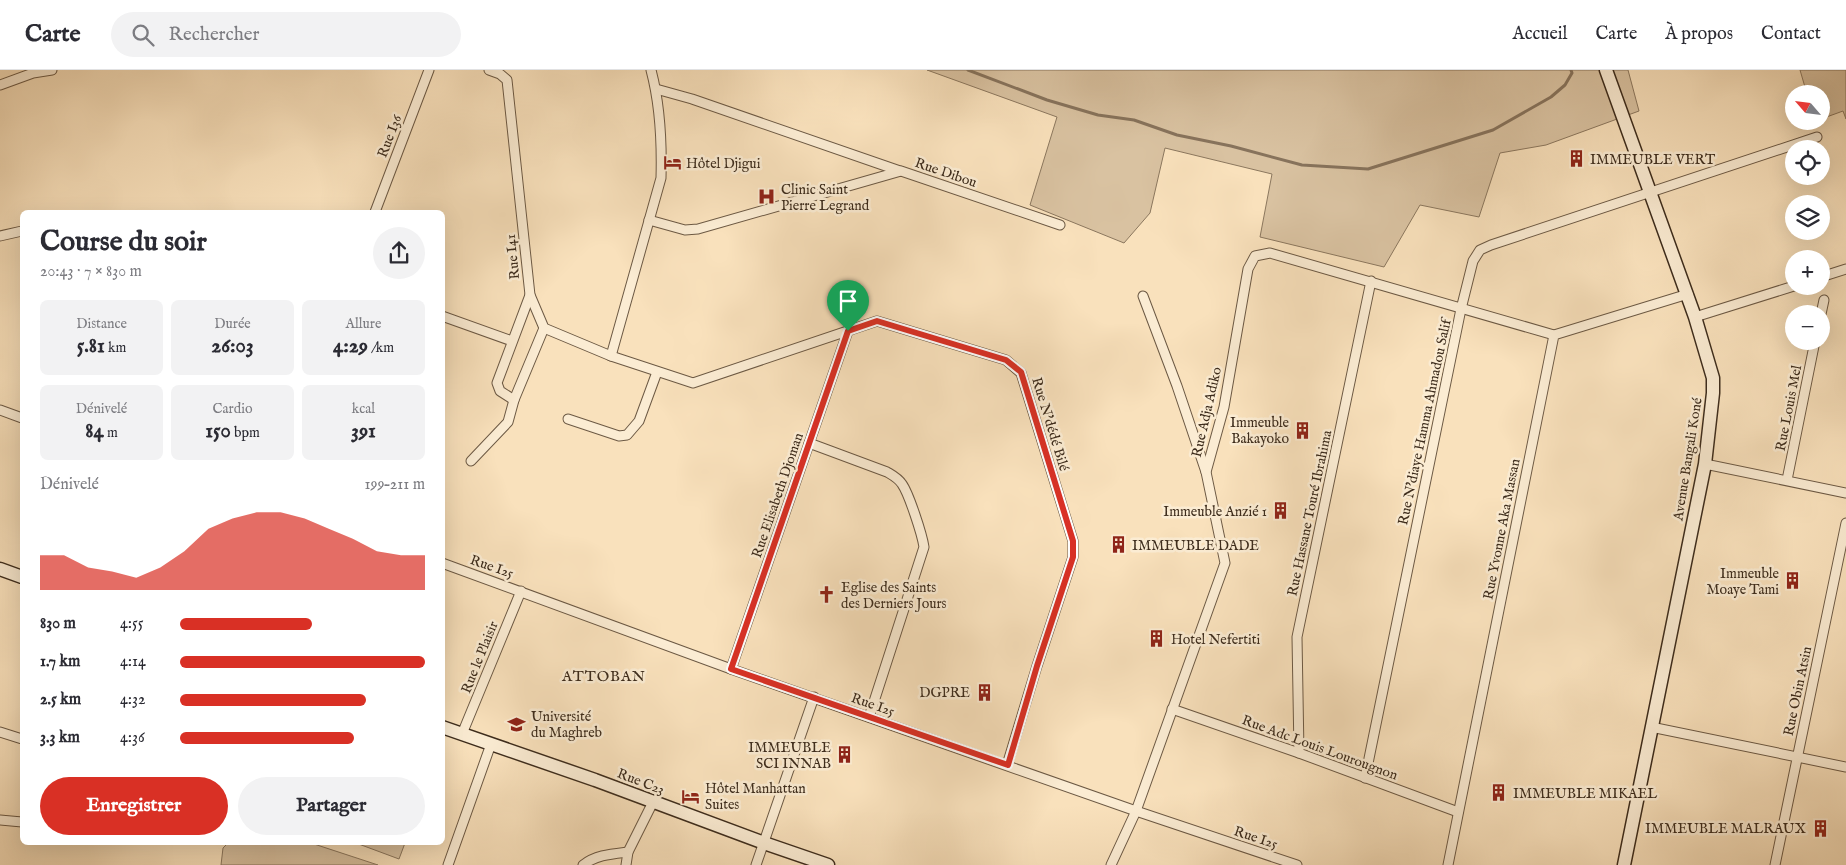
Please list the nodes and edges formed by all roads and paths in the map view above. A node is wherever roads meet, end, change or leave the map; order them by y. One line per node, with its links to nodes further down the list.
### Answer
1 (52, 70): 6 (street)
2 (430, 70): 11 (street, Rue I36)
3 (489, 70): 21 (street, Rue I41)
4 (652, 70): 7 (street)
5 (1606, 70): 10 (street, Avenue Bangali Koné)
6 (0, 84)
7 (656, 89): 9 (street); 12 (street)
8 (1817, 137): 10 (street, Rue N'diaye Hamma Ahmadou Salif)
9 (901, 171): 12 (street, Rue Dibou); 13 (street, Rue Dibou)
10 (1650, 193): 20 (street, Avenue Bangali Koné); 25 (street, Rue N'diaye Hamma Ahmadou Salif)
11 (376, 210)
12 (649, 220): 33 (street)
13 (1060, 226)
14 (20, 231): 15 (street)
15 (0, 236)
16 (1846, 269): 17 (street)
17 (1830, 274)
18 (1371, 282): 25 (street, Rue Adja Adiko); 42 (street, Rue Adja Adiko); 60 (street, Rue Hassane Touré Ibrahima)
19 (1785, 289): 27 (street)
20 (1688, 294): 27 (street, Avenue Bangali Koné); 30 (street)
21 (530, 295): 28 (street, Rue I41); 31 (street)
22 (1143, 296): 42 (street)
23 (1824, 300): 24 (street)
24 (1823, 305)
25 (1460, 310): 30 (street, Rue Adja Adiko); 64 (street, Rue N'diaye Hamma Ahmadou Salif)
26 (445, 317): 31 (street)
27 (1695, 317): 41 (street, Avenue Bangali Koné)
28 (544, 328): 33 (street); 35 (street)
29 (848, 331): 34 (street, Rue N'dédé Bilé); 39 (street, Rue Elisabeth Djoman); 62 (street, Rue N'dédé Bilé)
30 (1554, 335): 67 (street, Rue Yvonne Aka Massan)
31 (512, 341): 35 (street)
32 (1813, 350): 43 (street, Rue Louis Mel)
33 (611, 356): 34 (street)
34 (658, 372): 38 (street)
35 (514, 400): 40 (street)
36 (0, 410): 37 (street)
37 (20, 417)
38 (568, 419)
39 (810, 443): 50 (street, Rue Elisabeth Djoman); 53 (street)
40 (471, 461)
41 (1705, 464): 43 (street); 54 (street, Avenue Bangali Koné)
42 (1206, 472): 52 (street, Rue Adja Adiko)
43 (1787, 480): 44 (street)
44 (1846, 493)
45 (1846, 524): 61 (street, Rue Obin Atsin)
46 (445, 564): 49 (street, Rue I25)
47 (0, 569): 48 (street)
48 (20, 576)
49 (521, 591): 50 (street, Rue I25); 57 (street, Rue le Plaisir)
50 (731, 669): 51 (street, Rue I25)
51 (814, 697): 53 (street, Rue I25); 70 (street)
52 (1172, 709): 60 (street, Rue Adc Louis Lourougnon); 66 (street, Rue Adja Adiko)
53 (869, 717): 62 (street, Rue I25)
54 (1651, 727): 61 (street); 80 (street, Avenue Bangali Koné)
55 (445, 728): 57 (street, Rue C23)
56 (0, 732): 58 (street)
57 (462, 734): 59 (street, Rue C23)
58 (20, 738)
59 (491, 744): 65 (street, Rue C23); 72 (street)
60 (1299, 753): 64 (street, Rue Adc Louis Lourougnon)
61 (1797, 758): 63 (street); 81 (street, Rue Obin Atsin)
62 (1008, 765): 66 (street, Rue I25)
63 (1846, 767)
64 (1365, 778): 67 (street, Rue Adc Louis Lourougnon)
65 (653, 802): 70 (street, Rue C23); 71 (street)
66 (1136, 811): 77 (street, Rue Adja Adiko); 78 (street, Rue I25)
67 (1458, 812): 79 (street, Rue Yvonne Aka Massan)
68 (0, 820): 69 (street)
69 (20, 822)
70 (764, 843): 75 (street); 76 (street, Rue C23)
71 (628, 852): 73 (street); 74 (street)
72 (448, 865)
73 (583, 865)
74 (626, 865)
75 (756, 865)
76 (828, 865)
77 (1111, 865)
78 (1297, 865)
79 (1448, 865)
80 (1624, 865)
81 (1776, 865)

